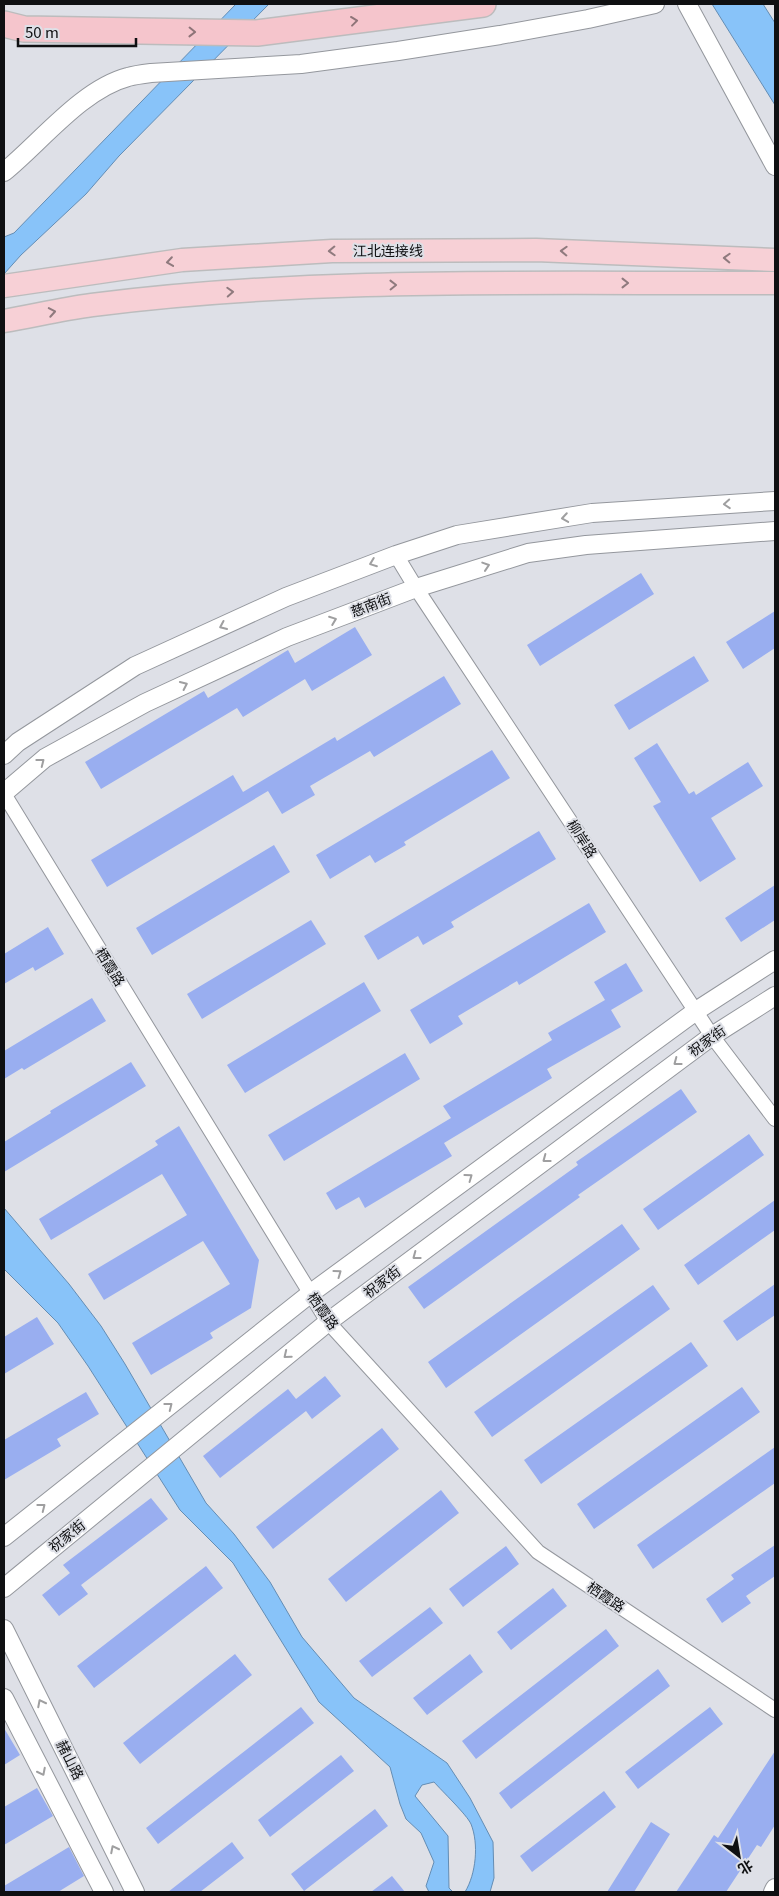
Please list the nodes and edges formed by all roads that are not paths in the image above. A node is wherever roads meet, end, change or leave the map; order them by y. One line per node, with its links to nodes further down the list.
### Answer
1 (483, 4): 4 (highway, one-way to 1)
2 (655, 4): 6 (street)
3 (687, 4): 5 (street)
4 (10, 28)
5 (775, 166)
6 (4, 172)
7 (775, 260): 9 (highway, 江北连接线, one-way to 9)
8 (775, 283): 10 (highway, one-way to 8)
9 (4, 286)
10 (4, 321)
11 (775, 501): 13 (street, one-way to 13)
12 (775, 531): 14 (street, 慈南街, one-way to 12)
13 (396, 555): 14 (street, 柳岸路); 15 (street, one-way to 15)
14 (416, 588): 16 (street, 慈南街, one-way to 14); 19 (street, 柳岸路)
15 (4, 755)
16 (4, 793): 22 (street, 栖霞路)
17 (775, 960): 19 (street)
18 (775, 996): 20 (street, 祝家街)
19 (696, 1011): 20 (street, 柳岸路); 22 (street, one-way to 19)
20 (712, 1036): 21 (street, 柳岸路); 23 (street, 祝家街, one-way to 23)
21 (775, 1119)
22 (311, 1293): 23 (street, 栖霞路); 24 (street, one-way to 22)
23 (328, 1322): 25 (street, 祝家街, one-way to 25); 28 (street, 栖霞路)
24 (4, 1537)
25 (4, 1588)
26 (4, 1629): 31 (street, 赭山路, one-way to 26)
27 (4, 1698): 30 (street, one-way to 30)
28 (775, 1710)
29 (775, 1888): 32 (street)
30 (104, 1892)
31 (136, 1892)
32 (773, 1892)

